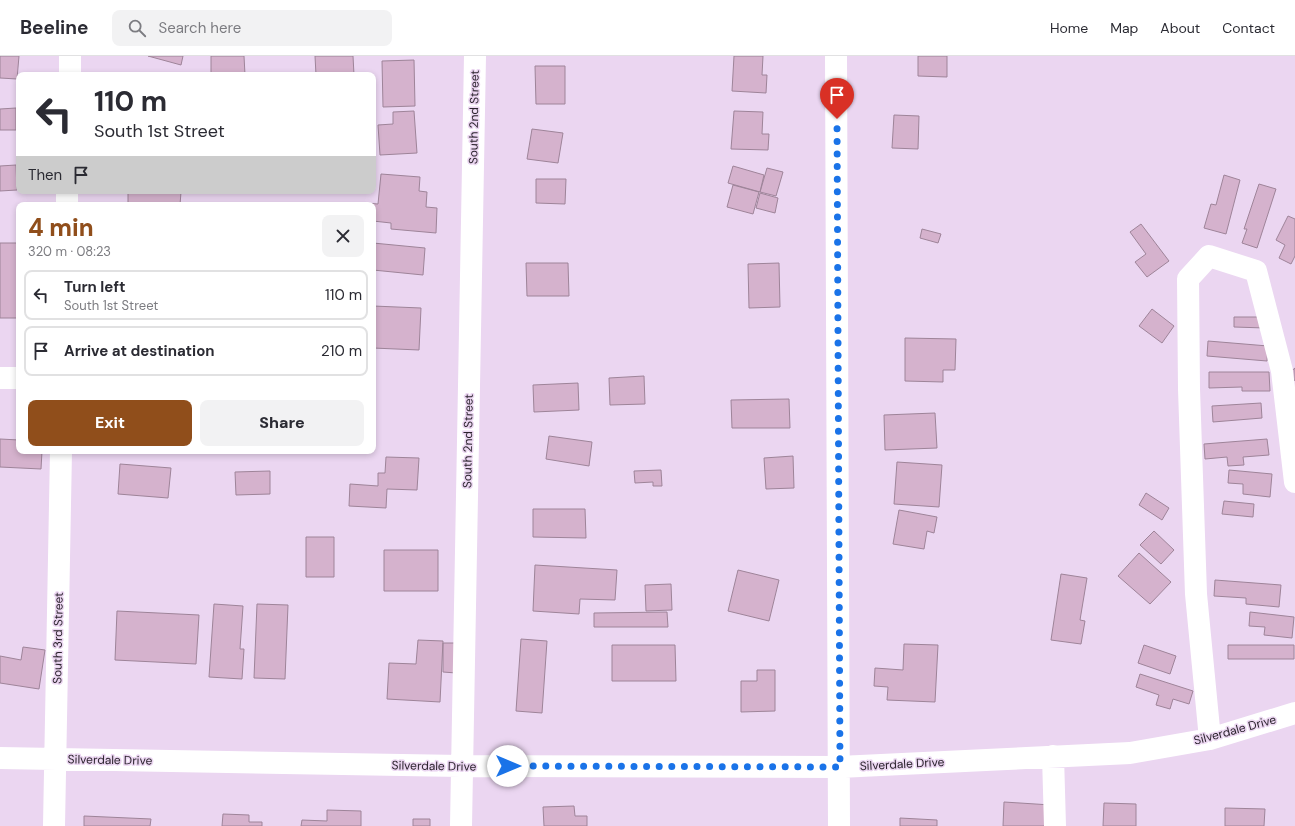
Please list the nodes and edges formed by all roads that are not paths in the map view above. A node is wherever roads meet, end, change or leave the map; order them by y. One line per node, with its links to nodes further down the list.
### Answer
1 (70, 56): 4 (street)
2 (475, 56): 14 (street, South 2nd Street)
3 (836, 56): 15 (street)
4 (70, 72)
5 (0, 378): 6 (street)
6 (16, 378)
7 (62, 454): 13 (street, South 3rd Street)
8 (1295, 482): 10 (street)
9 (1295, 713): 10 (street, Silverdale Drive)
10 (1210, 739): 11 (street, Silverdale Drive)
11 (1053, 756): 15 (street, Silverdale Drive); 19 (street)
12 (0, 758): 13 (street, Silverdale Drive)
13 (55, 759): 14 (street, Silverdale Drive); 16 (street, South 3rd Street)
14 (461, 766): 15 (street, Silverdale Drive); 17 (street, South 2nd Street)
15 (840, 767): 18 (street)
16 (54, 826)
17 (461, 826)
18 (839, 826)
19 (1055, 826)

